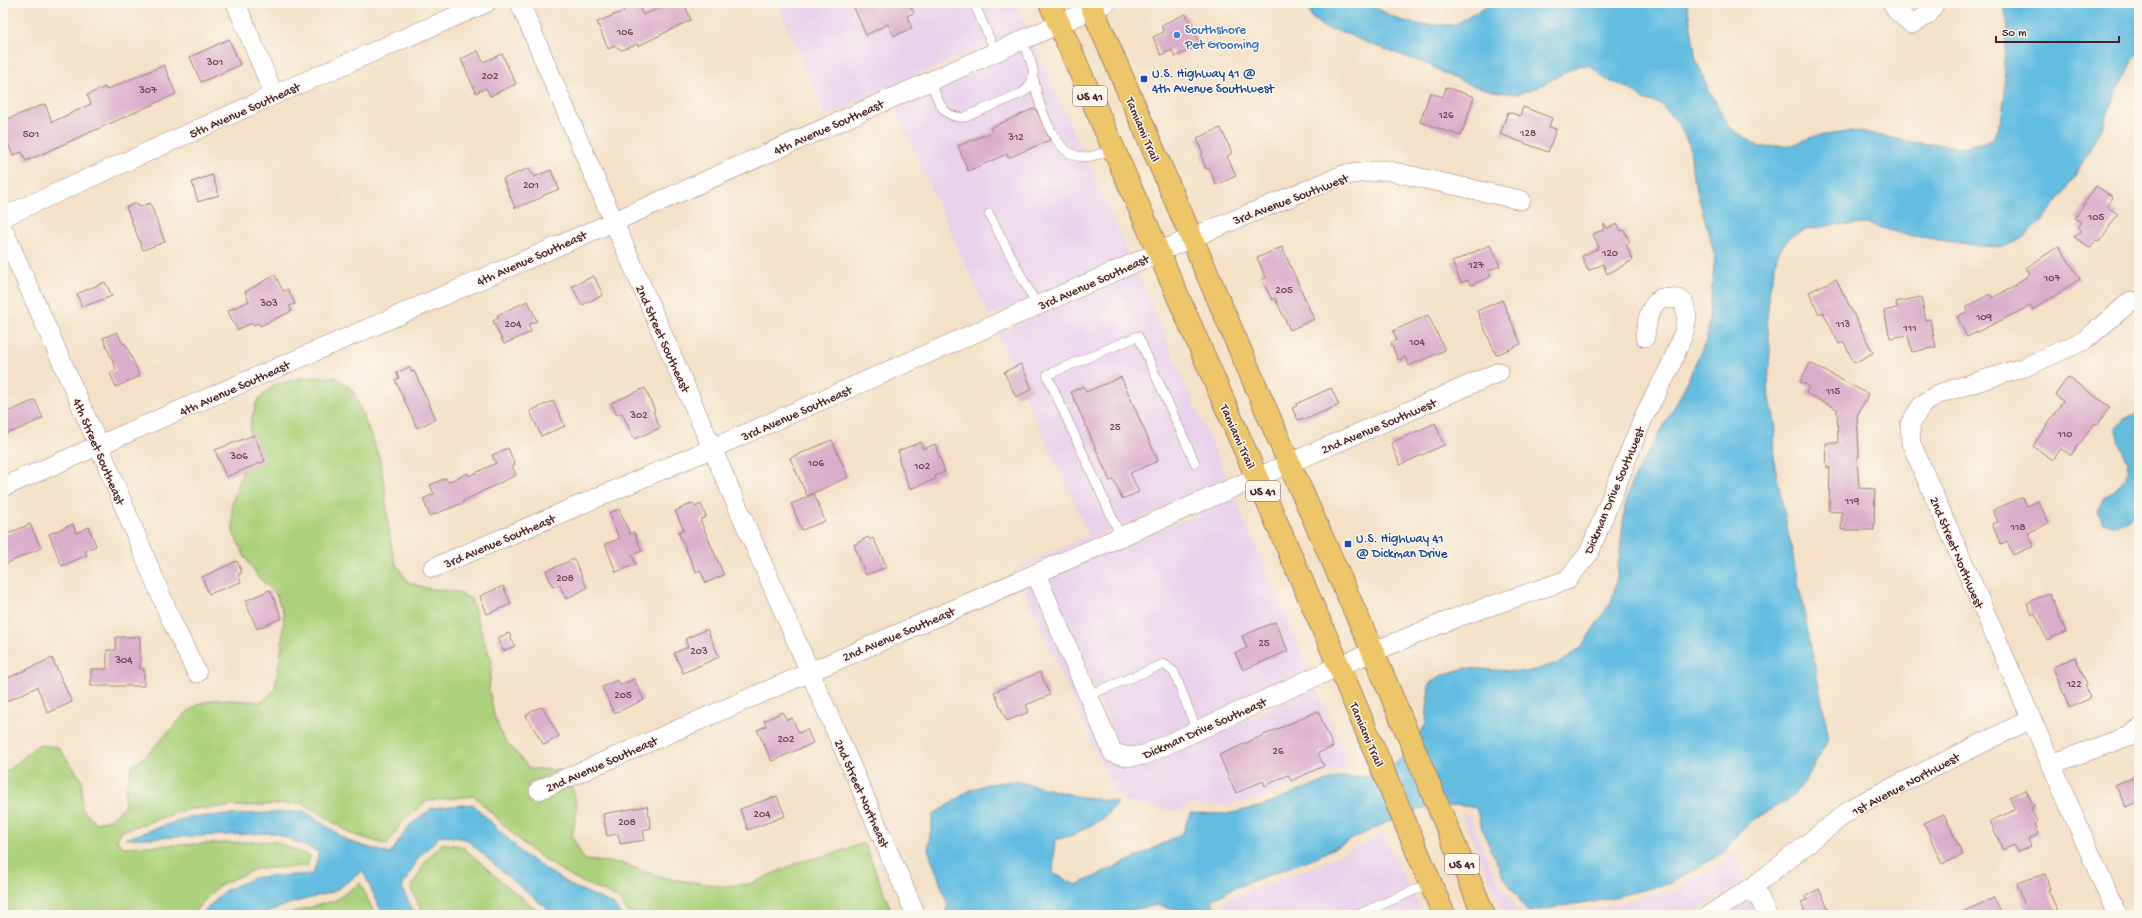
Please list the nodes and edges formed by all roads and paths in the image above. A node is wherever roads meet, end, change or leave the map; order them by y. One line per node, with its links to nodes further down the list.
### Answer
1 (236, 3): 14 (street)
2 (486, 3): 14 (street, 5th Avenue Southeast)
3 (520, 3): 19 (street, 2nd Street Southeast)
4 (974, 3): 11 (lane)
5 (1050, 3): 9 (main road, Tamiami Trail / US 41)
6 (1892, 3): 7 (street)
7 (1934, 3)
8 (1096, 5): 9 (street, 4th Avenue Southeast); 21 (main road, Tamiami Trail / US 41)
9 (1058, 24): 10 (street, 4th Avenue Southeast); 15 (main road, Tamiami Trail / US 41)
10 (1022, 40): 11 (street, 4th Avenue Southeast); 13 (lane)
11 (995, 51): 12 (street, 4th Avenue Southeast)
12 (930, 80): 13 (lane); 19 (street, 4th Avenue Southeast)
13 (1034, 80): 15 (lane)
14 (274, 95): 18 (street, 5th Avenue Southeast)
15 (1114, 149): 22 (main road, Tamiami Trail / US 41)
16 (1521, 200): 21 (street, 3rd Avenue Southwest)
17 (989, 214): 24 (lane)
18 (3, 217)
19 (612, 222): 27 (street, 4th Avenue Southeast); 28 (street, 2nd Street Southeast)
20 (3, 229): 27 (street, 4th Street Southeast)
21 (1191, 238): 22 (street, 3rd Avenue Southwest); 30 (main road, Tamiami Trail / US 41)
22 (1159, 252): 24 (street, 3rd Avenue Southeast); 31 (main road, Tamiami Trail / US 41)
23 (2131, 301): 41 (street, 2nd Street Northwest)
24 (1037, 306): 28 (street, 3rd Avenue Southeast)
25 (1645, 337): 36 (street, Dickman Drive Southwest)
26 (1499, 372): 30 (street, 2nd Avenue Southwest)
27 (99, 446): 32 (street, 4th Avenue Southeast); 39 (street, 4th Street Southeast)
28 (713, 448): 34 (street, 3rd Avenue Southeast); 38 (street, 2nd Street Southeast)
29 (1195, 463): 33 (lane)
30 (1289, 463): 31 (street, 2nd Avenue Southwest); 36 (main road, Tamiami Trail / US 41)
31 (1257, 478): 33 (street, 2nd Avenue Southeast); 37 (main road, Tamiami Trail / US 41)
32 (3, 487)
33 (1121, 537): 35 (street, 2nd Avenue Southeast)
34 (432, 568)
35 (1036, 574): 38 (street, 2nd Avenue Southeast); 40 (street, Dickman Drive Southeast)
36 (1373, 652): 37 (street, Dickman Drive Southwest); 51 (main road, Tamiami Trail / US 41)
37 (1339, 666): 43 (street, Dickman Drive Southeast); 46 (main road, Tamiami Trail / US 41)
38 (810, 672): 45 (street, 2nd Avenue Southeast); 48 (street, 2nd Street Northeast)
39 (196, 673)
40 (1089, 695): 43 (street, Dickman Drive Southeast); 43 (lane)
41 (2031, 719): 44 (street, 2nd Street Northwest); 47 (street, 1st Avenue Northwest)
42 (2139, 729): 44 (street)
43 (1197, 731)
44 (2052, 764): 54 (street, 2nd Street Northwest)
45 (539, 790)
46 (1431, 882): 49 (lane); 50 (main road, Tamiami Trail / US 41)
47 (1754, 886): 52 (street, 1st Avenue Northwest); 53 (street)
48 (916, 915)
49 (1357, 915)
50 (1444, 915)
51 (1484, 915)
52 (1709, 915)
53 (1767, 915)
54 (2117, 915)

